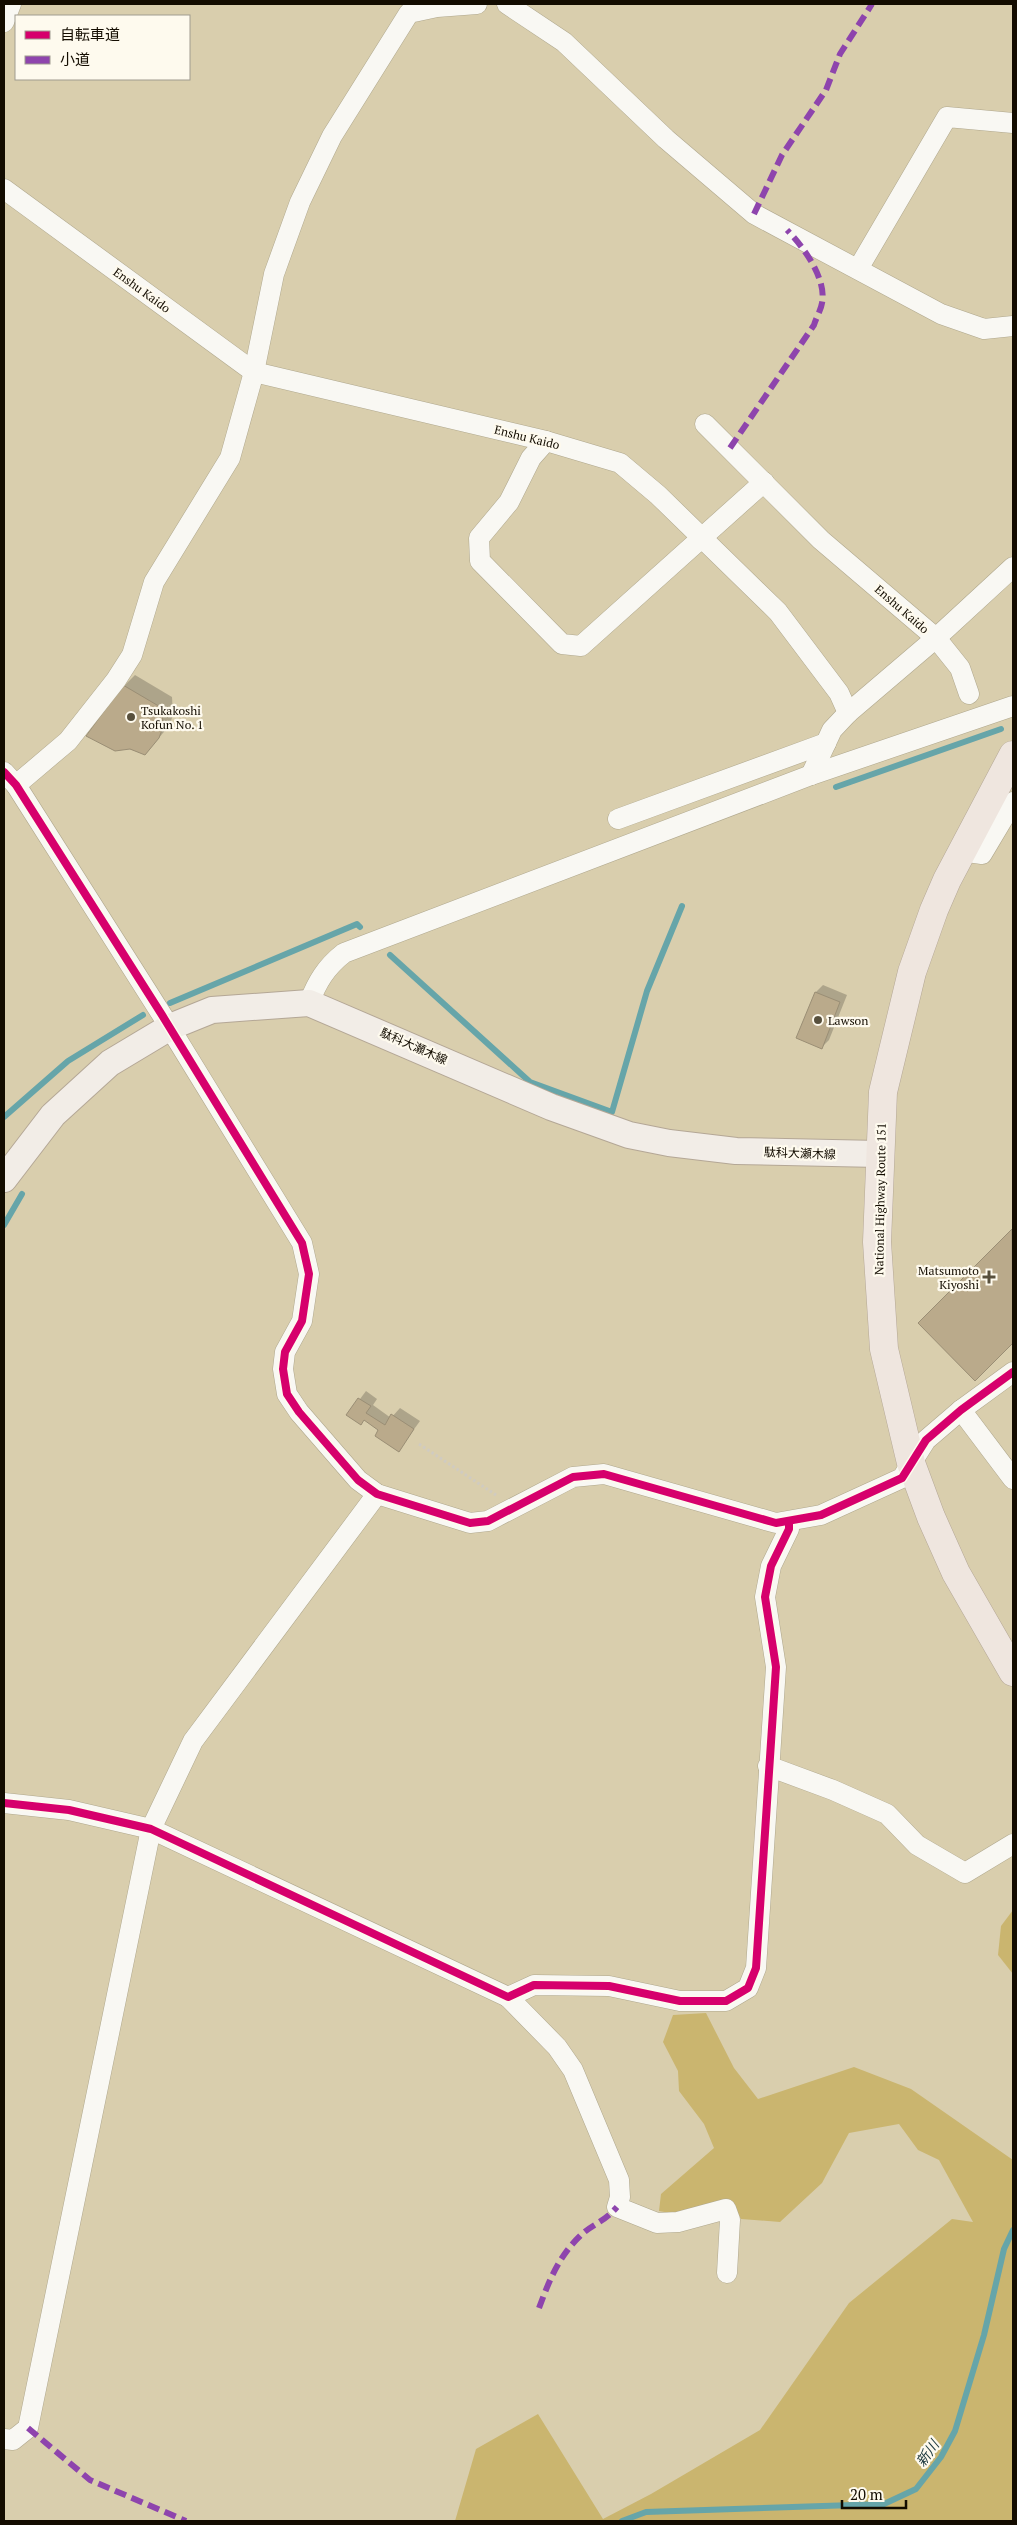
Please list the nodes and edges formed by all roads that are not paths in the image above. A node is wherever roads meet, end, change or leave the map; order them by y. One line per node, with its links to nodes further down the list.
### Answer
1 (11, 4): 4 (street)
2 (477, 4): 9 (street)
3 (507, 4): 7 (street)
4 (4, 22)
5 (1013, 122): 7 (street)
6 (4, 189): 9 (street, Enshu Kaido)
7 (858, 269): 8 (street)
8 (1013, 326)
9 (254, 372): 11 (street, Enshu Kaido); 22 (street)
10 (705, 424): 12 (street, Enshu Kaido)
11 (546, 441): 13 (street, Enshu Kaido); 13 (street)
12 (764, 482): 13 (street); 15 (street, Enshu Kaido)
13 (703, 539): 18 (street, Enshu Kaido)
14 (1013, 567): 15 (street)
15 (936, 638): 16 (street, Enshu Kaido); 18 (street)
16 (969, 694)
17 (1011, 707): 21 (street)
18 (848, 713): 19 (street)
19 (833, 748): 21 (street); 24 (street)
20 (1013, 755): 25 (highway, National Highway Route 151)
21 (811, 775): 26 (street)
22 (10, 778): 27 (street)
23 (1013, 802): 25 (street)
24 (618, 819)
25 (961, 851): 28 (highway, National Highway Route 151)
26 (309, 1002): 27 (main road, 駄科大瀬木線); 28 (main road, 駄科大瀬木線)
27 (170, 1027): 29 (main road, 駄科大瀬木線); 34 (street)
28 (880, 1154): 32 (highway, National Highway Route 151)
29 (4, 1179)
30 (1013, 1372): 31 (street)
31 (961, 1410): 32 (street); 33 (street)
32 (911, 1463): 35 (street); 36 (highway, National Highway Route 151)
33 (1013, 1478)
34 (377, 1494): 35 (street); 39 (street)
35 (788, 1522): 37 (street)
36 (1013, 1672)
37 (768, 1766): 40 (street); 41 (street)
38 (4, 1803): 39 (street)
39 (151, 1829): 41 (street); 43 (street)
40 (1013, 1844)
41 (508, 1997): 42 (street)
42 (727, 2273)
43 (4, 2439)

